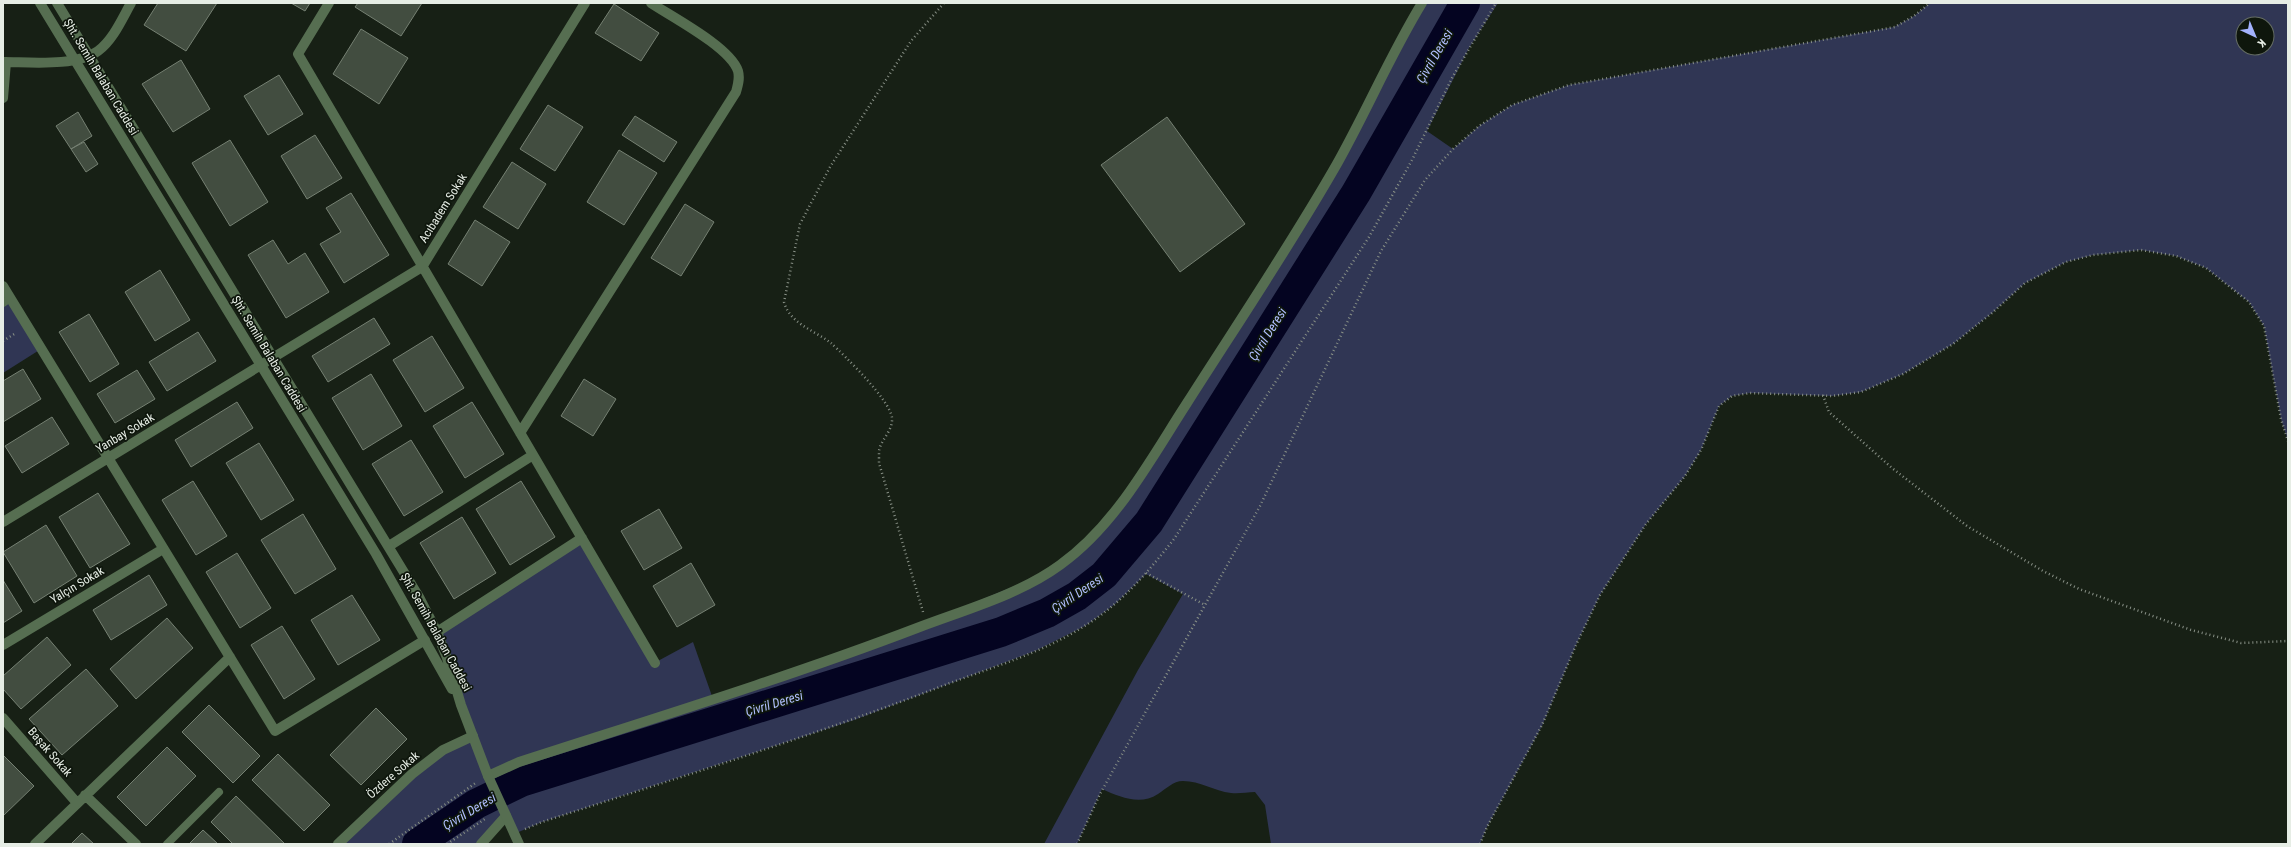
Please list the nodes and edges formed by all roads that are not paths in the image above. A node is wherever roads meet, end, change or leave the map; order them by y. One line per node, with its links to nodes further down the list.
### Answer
1 (40, 3): 9 (street, Şht. Semih Balaban Caddesi)
2 (57, 3): 8 (street, Şht. Semih Balaban Caddesi)
3 (131, 3): 8 (street)
4 (329, 3): 12 (street)
5 (585, 3): 12 (street, Acıbadem Sokak)
6 (650, 3): 17 (street)
7 (1422, 3): 32 (street)
8 (89, 56): 9 (street); 15 (street, Şht. Semih Balaban Caddesi)
9 (75, 61): 10 (street); 16 (street, Şht. Semih Balaban Caddesi)
10 (5, 62): 11 (street)
11 (3, 98)
12 (422, 267): 15 (street, Acıbadem Sokak); 17 (street)
13 (3, 286): 14 (street)
14 (7, 300): 19 (street)
15 (274, 357): 16 (street, Acıbadem Sokak); 22 (street, Şht. Semih Balaban Caddesi)
16 (261, 365): 19 (street, Yanbay Sokak); 25 (street, Şht. Semih Balaban Caddesi)
17 (520, 432): 18 (street)
18 (534, 455): 21 (street); 22 (street)
19 (108, 458): 20 (street, Yanbay Sokak); 23 (street)
20 (3, 522)
21 (582, 538): 24 (street); 28 (street)
22 (389, 546): 24 (street, Şht. Semih Balaban Caddesi)
23 (163, 549): 26 (street, Yalçın Sokak); 27 (street)
24 (437, 632): 29 (street, Şht. Semih Balaban Caddesi)
25 (425, 640): 27 (street); 29 (street, Şht. Semih Balaban Caddesi)
26 (3, 645)
27 (230, 657): 34 (street)
28 (655, 663)
29 (461, 705): 31 (street)
30 (3, 718): 35 (street, Başak Sokak)
31 (473, 736): 32 (street); 40 (street, Özdere Sokak)
32 (489, 778): 36 (street)
33 (219, 792): 39 (lane)
34 (85, 795): 35 (street); 38 (street)
35 (77, 803): 37 (street)
36 (504, 811): 41 (street); 42 (street)
37 (35, 844)
38 (136, 844)
39 (167, 844)
40 (338, 844)
41 (481, 844)
42 (519, 844)

